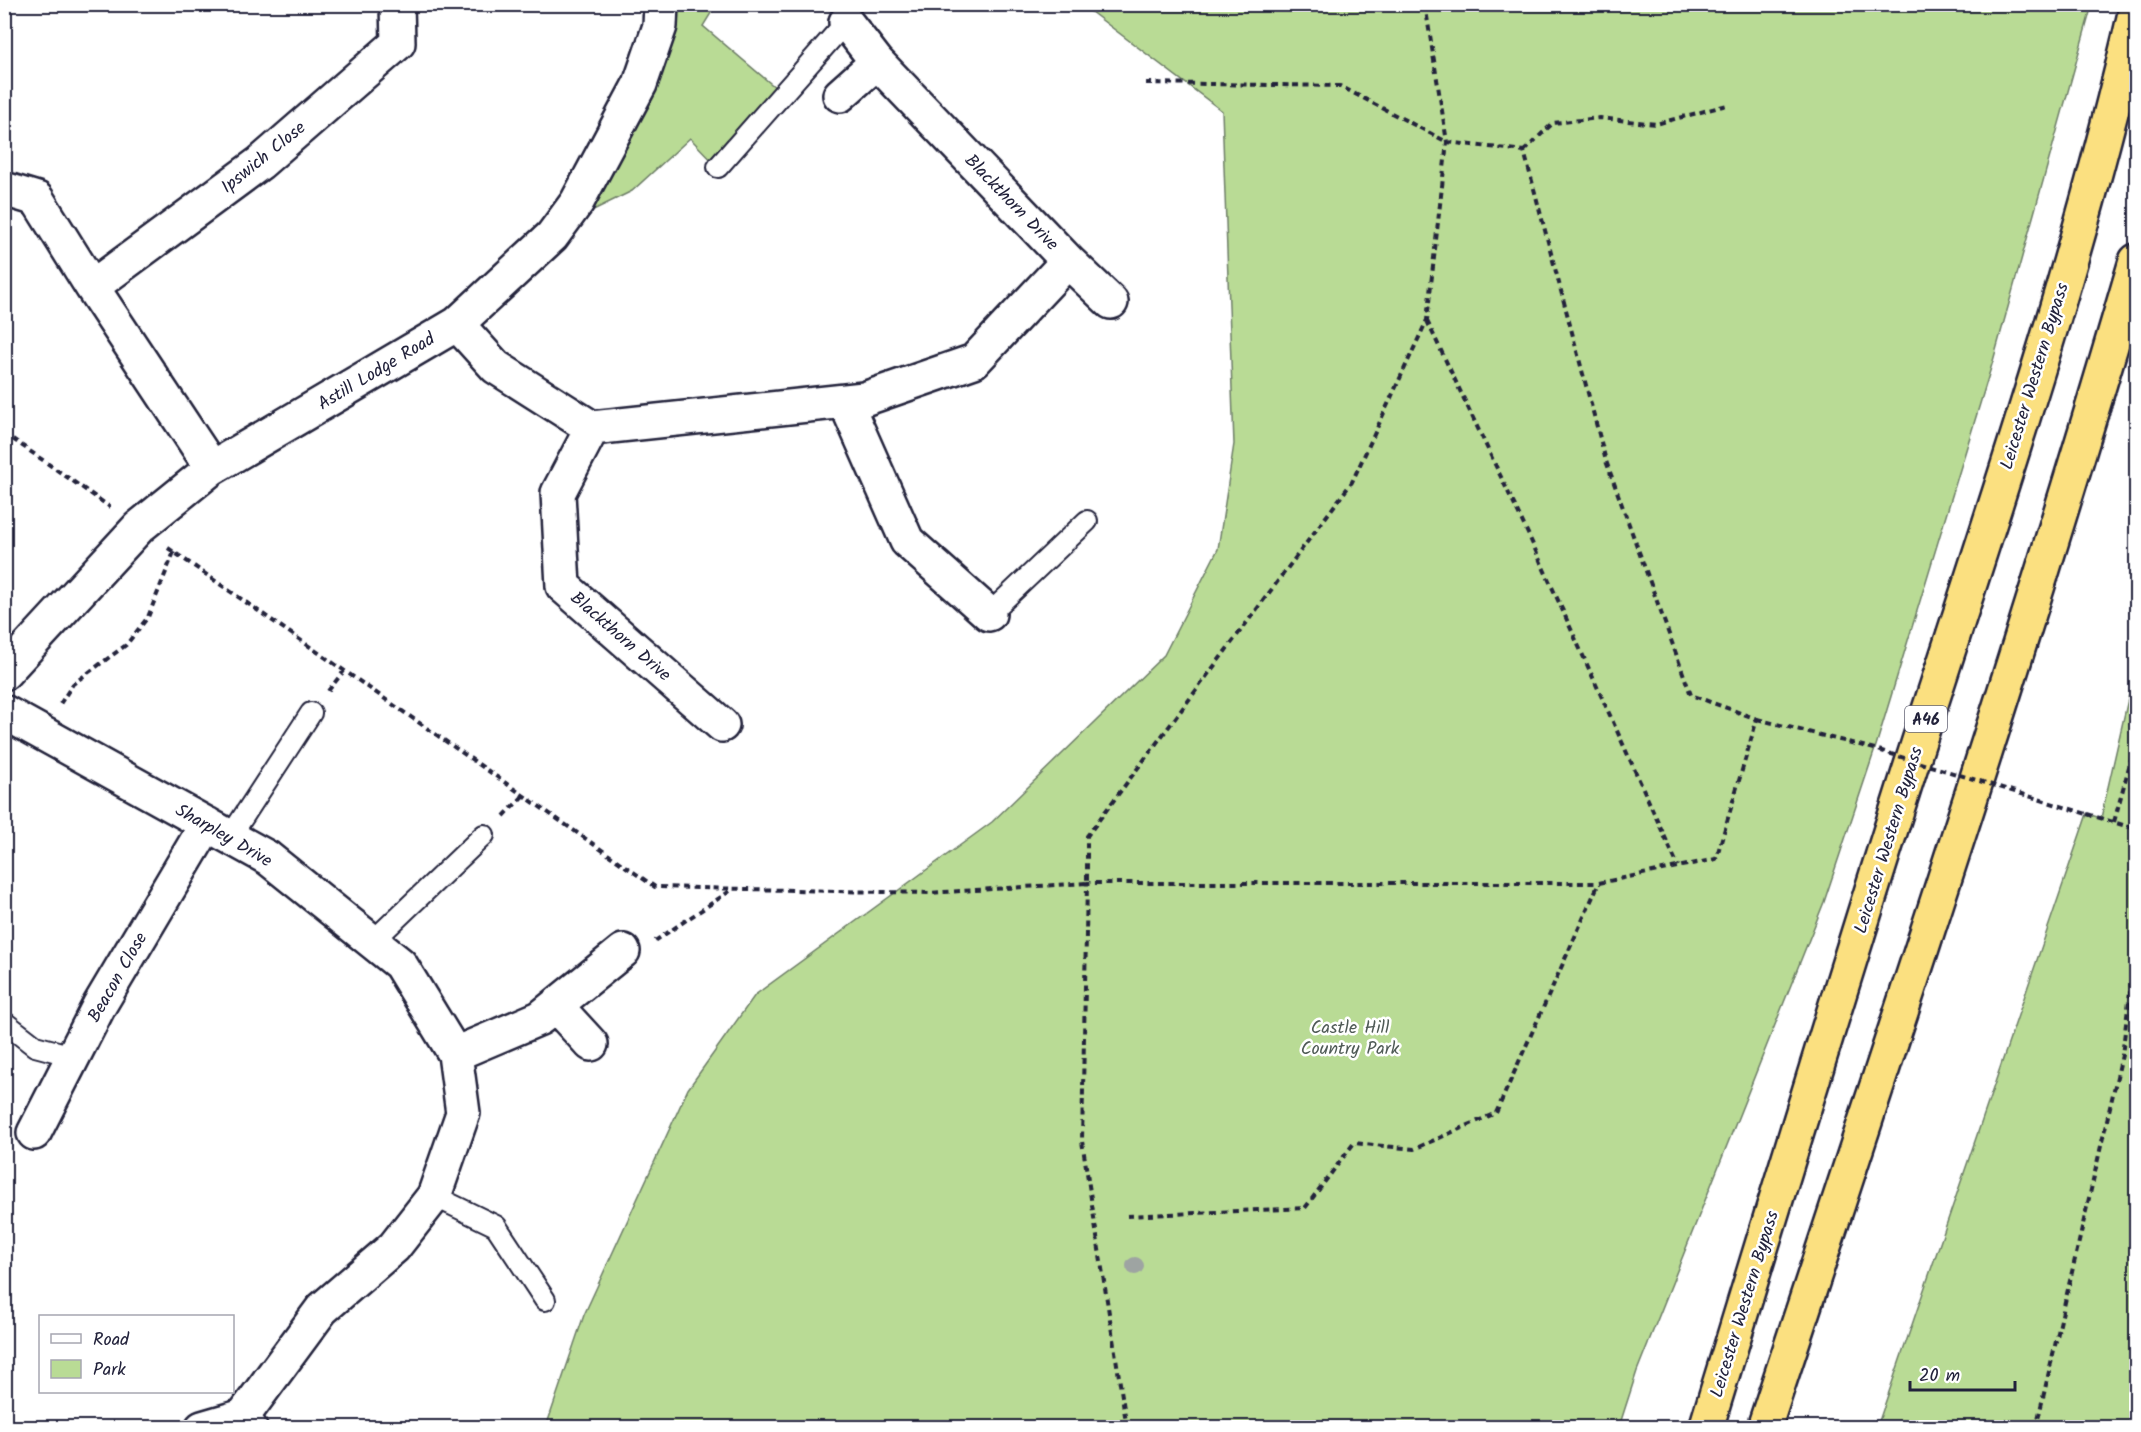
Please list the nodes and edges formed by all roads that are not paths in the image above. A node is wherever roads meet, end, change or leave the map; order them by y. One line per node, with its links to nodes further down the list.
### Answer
1 (397, 4): 11 (street, Ipswich Close)
2 (661, 4): 13 (street, Astill Lodge Road)
3 (2136, 9): 37 (highway, Leicester Western Bypass / A46)
4 (846, 22): 5 (street, Blackthorn Drive); 7 (lane)
5 (877, 62): 6 (street); 9 (street, Blackthorn Drive)
6 (840, 96)
7 (718, 167)
8 (4, 189): 11 (street)
9 (1068, 261): 12 (street); 14 (street, Blackthorn Drive)
10 (2136, 261): 38 (highway)
11 (92, 287): 16 (street)
12 (1111, 302)
13 (457, 324): 15 (street); 16 (street, Astill Lodge Road)
14 (845, 401): 15 (street, Blackthorn Drive); 18 (street)
15 (592, 428): 22 (street, Blackthorn Drive)
16 (212, 468): 19 (street, Astill Lodge Road)
17 (1087, 520): 18 (lane)
18 (989, 614)
19 (4, 673)
20 (4, 712): 23 (street, Sharpley Drive)
21 (311, 713): 23 (lane)
22 (722, 725)
23 (219, 830): 25 (street, Sharpley Drive); 31 (street, Beacon Close)
24 (484, 835): 25 (lane)
25 (372, 942): 30 (street, Sharpley Drive)
26 (622, 951): 27 (street)
27 (556, 1006): 29 (street); 30 (street)
28 (4, 1022): 31 (lane)
29 (591, 1044)
30 (455, 1054): 33 (street, Sharpley Drive)
31 (73, 1056): 32 (street, Beacon Close)
32 (34, 1133)
33 (434, 1196): 34 (lane); 35 (street, Sharpley Drive)
34 (545, 1300)
35 (247, 1422): 36 (street, Sharpley Drive)
36 (202, 1428)
37 (1706, 1428)
38 (1764, 1428)

